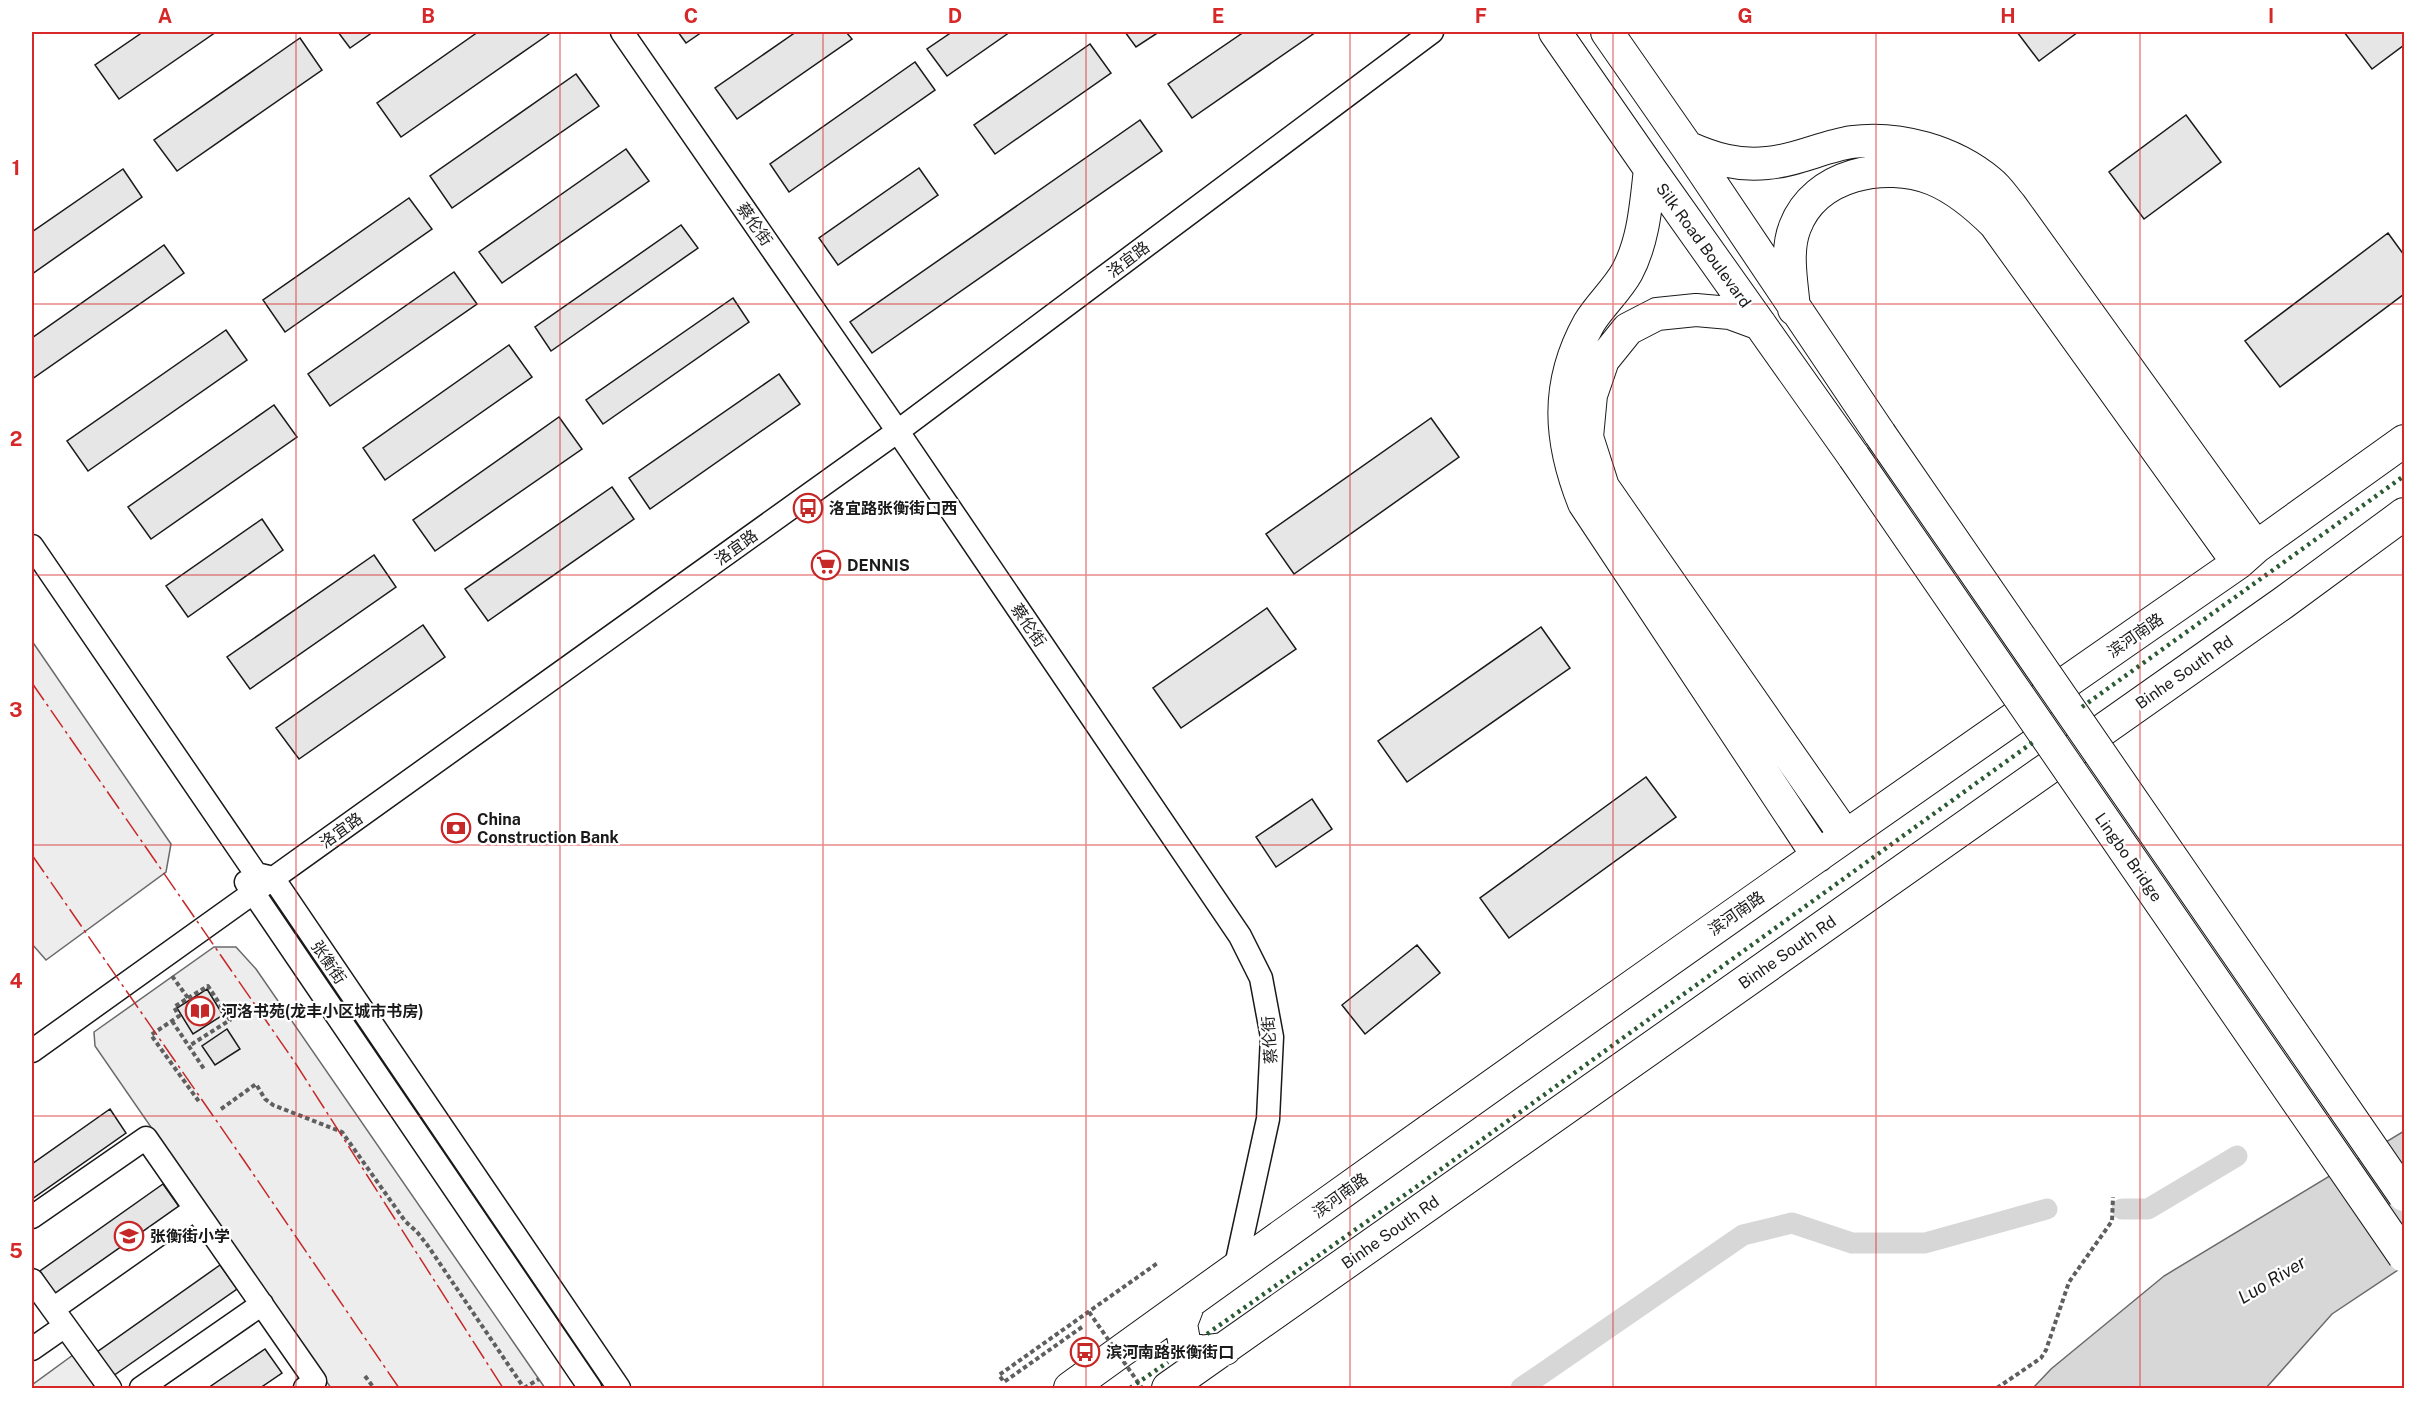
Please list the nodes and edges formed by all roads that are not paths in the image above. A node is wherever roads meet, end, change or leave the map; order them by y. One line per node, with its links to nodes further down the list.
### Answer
1 (622, 32): 10 (street, 蔡伦街)
2 (1408, 32): 10 (street, 洛宜路)
3 (1432, 32): 10 (street, 洛宜路)
4 (1555, 32): 7 (highway, Silk Road Boulevard)
5 (1606, 32): 6 (highway)
6 (1687, 147): 8 (highway); 15 (highway)
7 (1650, 169): 9 (highway, Silk Road Boulevard); 18 (highway)
8 (1794, 309): 15 (highway); 22 (highway, Lingbo Bridge, bridge)
9 (1760, 324): 12 (highway, Silk Road Boulevard); 17 (highway)
10 (894, 426): 19 (street, 洛宜路); 26 (street, 蔡伦街)
11 (2404, 441): 15 (highway, 滨河南路)
12 (1854, 457): 25 (highway, Lingbo Bridge, bridge)
13 (2404, 514): 32 (highway, Binhe South Rd)
14 (32, 546): 19 (street, 张衡街)
15 (2247, 555): 17 (highway, 滨河南路)
16 (32, 569): 19 (street, 张衡街)
17 (1845, 835): 18 (highway, 滨河南路)
18 (1818, 856): 26 (highway, 滨河南路)
19 (257, 882): 20 (street, 洛宜路); 21 (street, 洛宜路); 36 (street, 张衡街); 37 (street, 张衡街)
20 (32, 1034)
21 (32, 1051)
22 (2404, 1195)
23 (195, 1209): 24 (street); 29 (street); 30 (street)
24 (32, 1217)
25 (2404, 1256)
26 (1235, 1270): 28 (highway, 滨河南路)
27 (32, 1280): 30 (street)
28 (1189, 1303): 32 (highway); 38 (highway, 滨河南路)
29 (262, 1304): 34 (street); 35 (street)
30 (59, 1318): 31 (street); 33 (street)
31 (32, 1349)
32 (1225, 1349): 39 (highway, Binhe South Rd)
33 (110, 1389)
34 (141, 1389)
35 (305, 1389)
36 (590, 1389)
37 (619, 1389)
38 (1070, 1389)
39 (1168, 1389)

